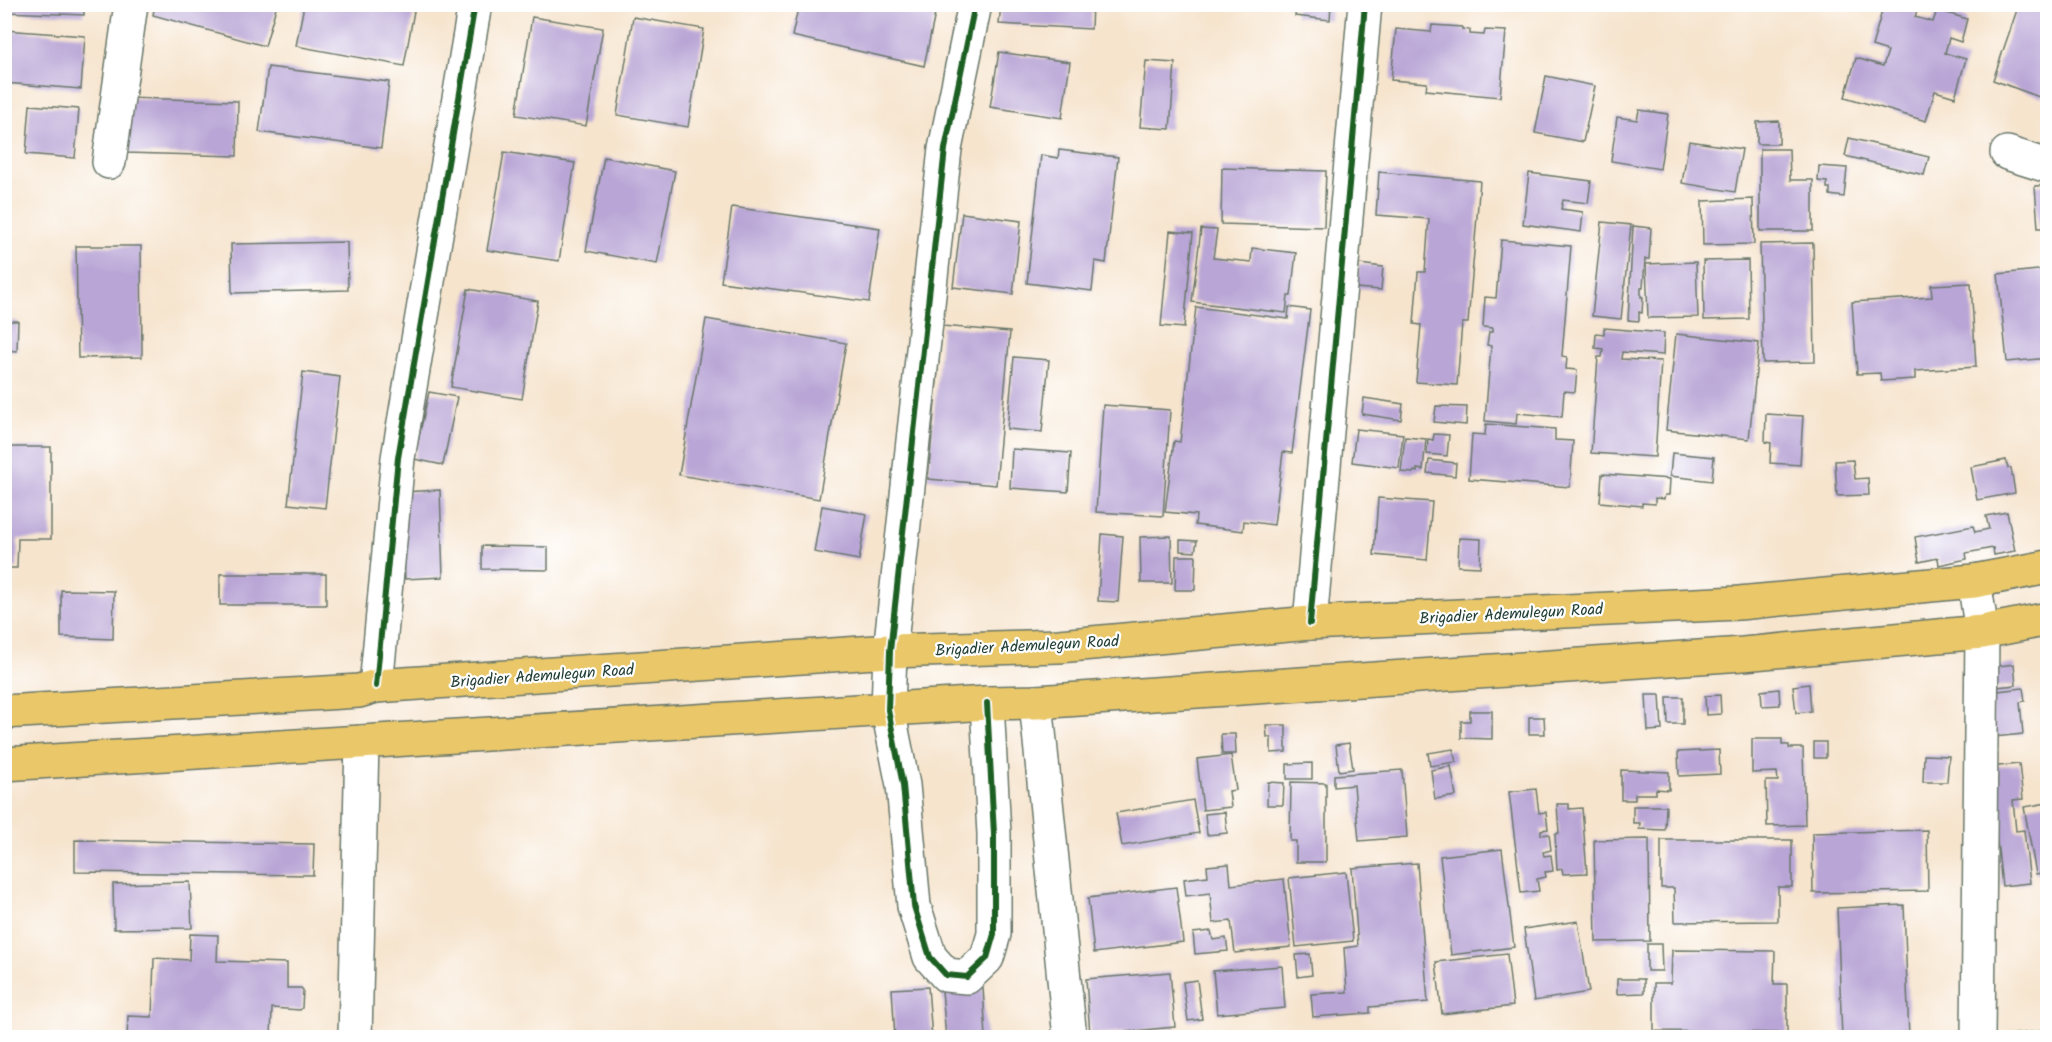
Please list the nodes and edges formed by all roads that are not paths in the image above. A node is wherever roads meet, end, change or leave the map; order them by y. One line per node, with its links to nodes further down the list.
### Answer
1 (131, 4): 6 (street)
2 (475, 4): 14 (street)
3 (975, 4): 13 (street)
4 (1365, 4): 11 (street)
5 (2007, 153): 7 (street)
6 (110, 162)
7 (2048, 166)
8 (2048, 567): 9 (main road, Brigadier Ademulegun Road)
9 (1974, 581): 11 (main road, Brigadier Ademulegun Road); 12 (street)
10 (2048, 619): 12 (main road)
11 (1310, 623): 13 (main road, Brigadier Ademulegun Road)
12 (1982, 632): 15 (main road); 23 (street)
13 (890, 651): 14 (main road, Brigadier Ademulegun Road); 17 (street)
14 (376, 686): 18 (main road, Brigadier Ademulegun Road)
15 (1036, 702): 16 (main road); 22 (street)
16 (987, 703): 17 (main road); 17 (street)
17 (888, 710): 19 (main road)
18 (4, 712)
19 (362, 742): 20 (main road); 21 (street)
20 (4, 764)
21 (355, 1038)
22 (1070, 1038)
23 (1978, 1038)

